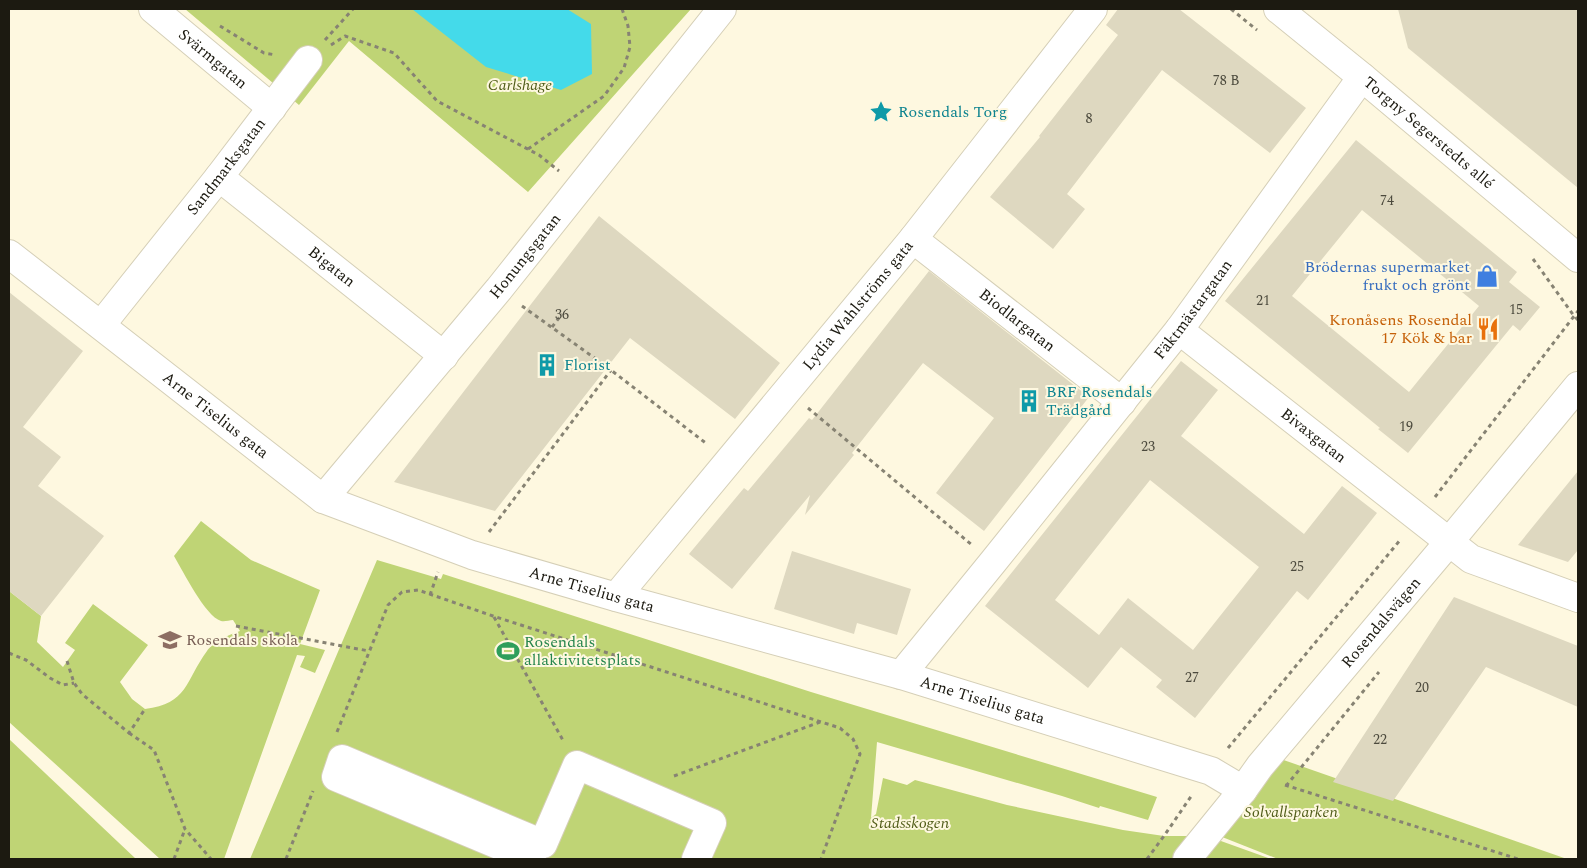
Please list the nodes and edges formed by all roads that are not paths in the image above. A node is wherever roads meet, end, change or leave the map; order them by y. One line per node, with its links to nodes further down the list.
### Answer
1 (153, 9): 7 (street, Svärmgatan)
2 (1093, 9): 9 (street, Lydia Wahlströms gata)
3 (1278, 9): 6 (street, Torgny Segerstedts allé)
4 (720, 10): 14 (street, Honungsgatan)
5 (308, 60): 7 (street, Sandmarksgatan)
6 (1362, 77): 11 (street, Torgny Segerstedts allé); 13 (street, Fäktmästargatan)
7 (272, 108): 8 (street, Sandmarksgatan)
8 (219, 177): 12 (street, Sandmarksgatan); 14 (street, Bigatan)
9 (913, 239): 16 (street, Biodlargatan); 19 (street, Lydia Wahlströms gata)
10 (9, 254): 12 (street, Arne Tiselius gata)
11 (1578, 258)
12 (101, 325): 17 (street, Arne Tiselius gata)
13 (1179, 330): 16 (street, Fäktmästargatan); 18 (street, Bivaxgatan)
14 (444, 356): 17 (street, Honungsgatan)
15 (1578, 386): 18 (street, Rosendalsvägen)
16 (1122, 402): 21 (street, Fäktmästargatan)
17 (323, 499): 19 (street, Arne Tiselius gata)
18 (1449, 542): 20 (street); 22 (street, Rosendalsvägen)
19 (616, 597): 21 (street, Arne Tiselius gata)
20 (1578, 598)
21 (901, 675): 22 (street, Arne Tiselius gata)
22 (1243, 790): 25 (street, Rosendalsvägen)
23 (532, 859): 24 (street)
24 (696, 859)
25 (1187, 859)

